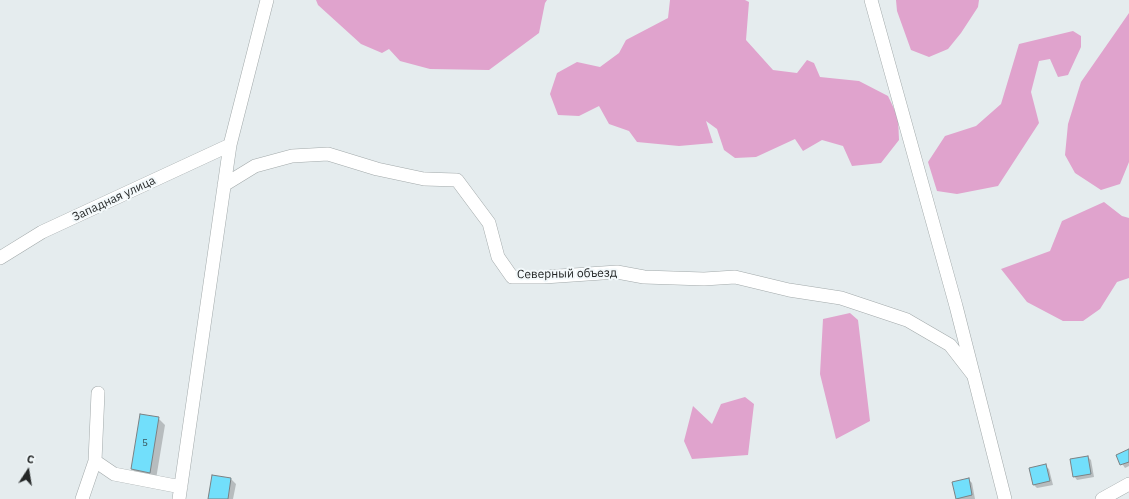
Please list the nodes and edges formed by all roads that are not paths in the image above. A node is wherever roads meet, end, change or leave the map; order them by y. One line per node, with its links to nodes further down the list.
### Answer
1 (267, 0): 3 (street)
2 (871, 0): 6 (street)
3 (230, 145): 4 (street); 5 (street, Западная улица)
4 (224, 185): 6 (street, Северный объезд); 10 (street)
5 (0, 258)
6 (974, 376): 12 (street)
7 (98, 392): 8 (street)
8 (95, 461): 10 (street); 11 (street)
9 (1129, 484): 13 (street)
10 (180, 493)
11 (82, 499)
12 (1005, 499)
13 (1102, 499)

